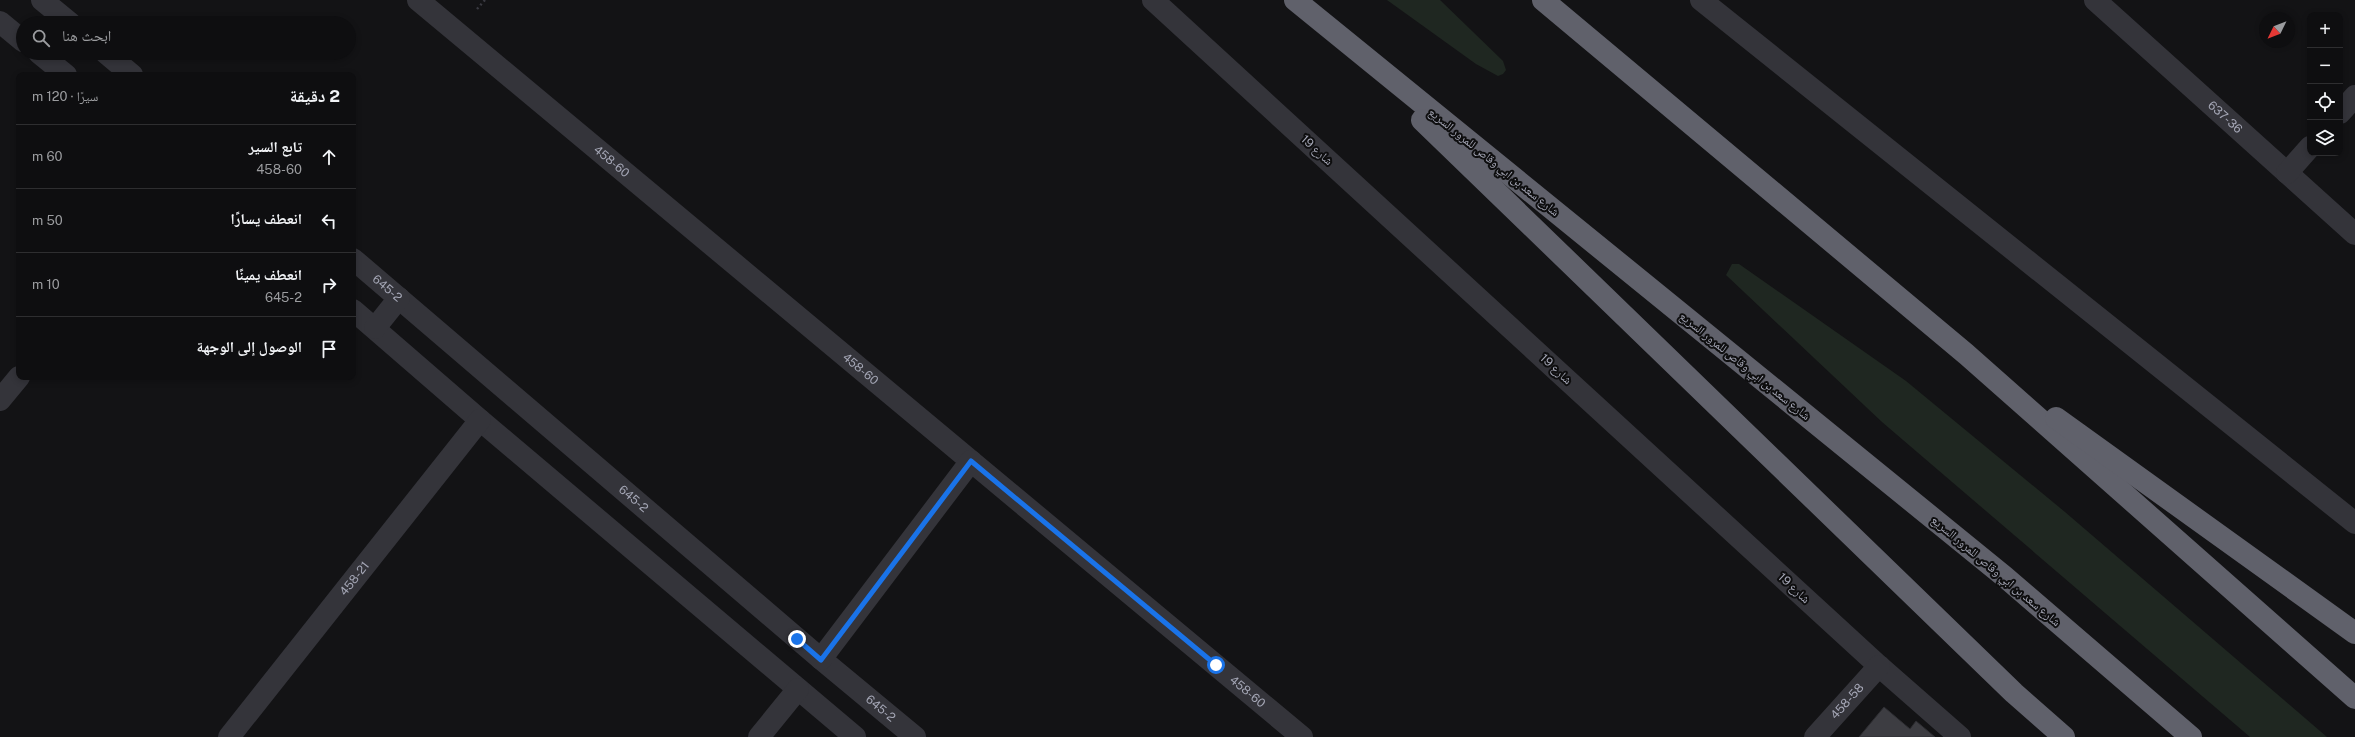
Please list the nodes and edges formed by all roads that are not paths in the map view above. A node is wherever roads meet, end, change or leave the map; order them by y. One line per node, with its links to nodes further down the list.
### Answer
1 (42, 0): 8 (street)
2 (418, 0): 29 (street, 458-60)
3 (1153, 0): 33 (street, شارع 19)
4 (1295, 0): 9 (highway, شارع سعد بن ابي وقاص للمرور السريع)
5 (1543, 0): 25 (highway)
6 (1701, 0): 30 (street)
7 (2095, 0): 19 (street, 637-36)
8 (61, 16)
9 (1314, 17): 43 (highway); 44 (highway, شارع سعد بن ابي وقاص للمرور السريع)
10 (0, 22): 11 (street)
11 (16, 35)
12 (47, 60): 14 (street)
13 (114, 60): 15 (street)
14 (62, 72)
15 (128, 72)
16 (2355, 96): 17 (street)
17 (2343, 110)
18 (2307, 150): 19 (street)
19 (2287, 173): 20 (street, 637-36)
20 (2355, 234)
21 (356, 262): 22 (street, 645-2)
22 (399, 298): 24 (street); 32 (street, 645-2)
23 (356, 312): 24 (street)
24 (375, 328): 28 (street)
25 (1966, 354): 31 (highway); 35 (highway)
26 (17, 380): 27 (street)
27 (0, 400)
28 (480, 420): 34 (street); 36 (street, 458-21)
29 (971, 461): 32 (street); 40 (street, 458-60)
30 (2355, 523)
31 (2355, 633)
32 (821, 660): 39 (street, 645-2)
33 (1878, 666): 41 (street, 458-58); 42 (street, شارع 19)
34 (798, 689): 37 (street); 38 (street)
35 (2355, 698)
36 (229, 737)
37 (759, 737)
38 (855, 737)
39 (915, 737)
40 (1302, 737)
41 (1815, 737)
42 (1960, 737)
43 (2064, 737)
44 (2191, 737)

